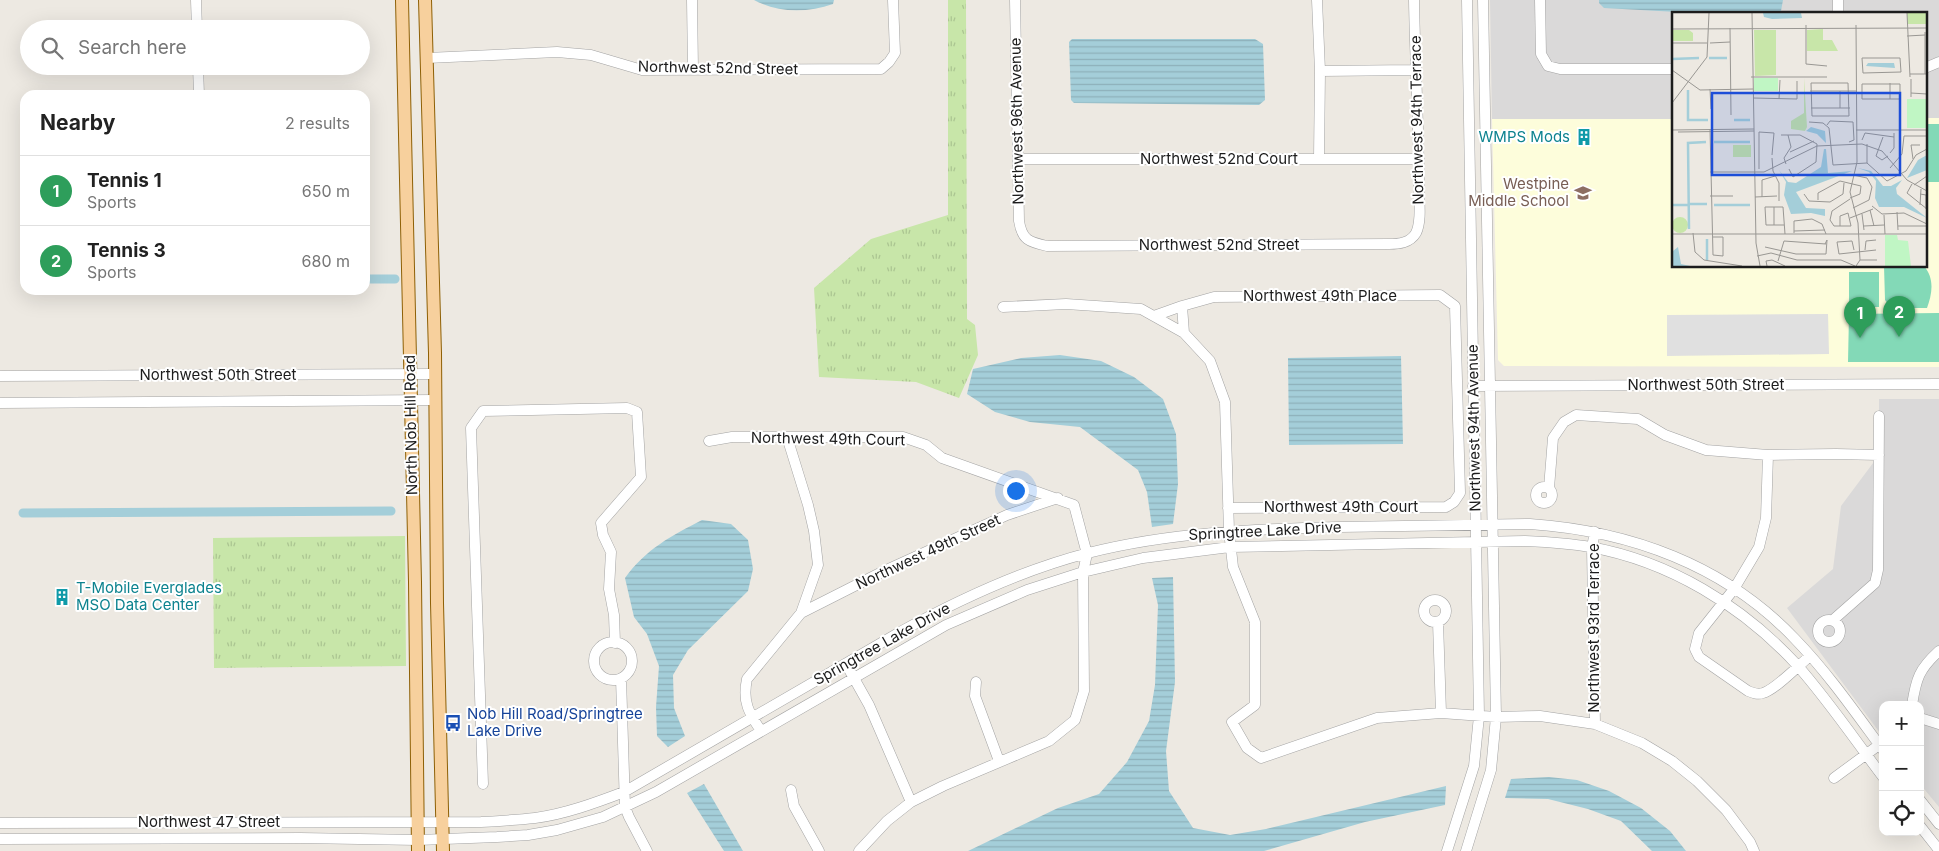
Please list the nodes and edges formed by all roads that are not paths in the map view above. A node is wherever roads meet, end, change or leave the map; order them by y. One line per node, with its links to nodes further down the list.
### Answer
1 (196, 0): 12 (street)
2 (402, 0): 31 (main road, North Nob Hill Road)
3 (425, 0): 13 (main road, North Nob Hill Road)
4 (692, 0): 16 (street)
5 (893, 0): 16 (street, Northwest 52nd Street)
6 (1015, 0): 23 (street, Northwest 96th Avenue)
7 (1317, 0): 19 (street)
8 (1414, 0): 18 (street, Northwest 94th Terrace)
9 (1467, 0): 35 (street, Northwest 94th Avenue)
10 (1484, 0): 36 (street, Northwest 94th Avenue)
11 (1540, 0): 17 (street)
12 (197, 20)
13 (427, 58): 16 (street, Northwest 52nd Street); 32 (main road, North Nob Hill Road)
14 (1939, 62): 15 (street)
15 (1926, 68)
16 (693, 69)
17 (1672, 69)
18 (1415, 70): 19 (street); 24 (street, Northwest 94th Terrace)
19 (1320, 71): 22 (street)
20 (198, 75): 21 (street)
21 (199, 90)
22 (1319, 158): 23 (street, Northwest 52nd Court); 24 (street, Northwest 52nd Court)
23 (1019, 159): 26 (street, Northwest 96th Avenue)
24 (1419, 159): 25 (street, Northwest 94th Terrace)
25 (1412, 239): 26 (street, Northwest 52nd Street)
26 (1026, 240)
27 (1182, 306): 29 (street, Northwest 49th Place); 30 (street); 47 (street, Northwest 49th Place)
28 (1002, 307): 29 (street)
29 (1154, 316): 30 (street)
30 (1184, 333): 48 (street)
31 (411, 374): 32 (street, Northwest 50th Street); 33 (street, Northwest 50th Street); 38 (main road, North Nob Hill Road)
32 (435, 374): 37 (main road, North Nob Hill Road)
33 (0, 376)
34 (1939, 384): 36 (street, Northwest 50th Street)
35 (1473, 386): 36 (street, Northwest 50th Street); 49 (street, Northwest 94th Avenue)
36 (1490, 386): 50 (street, Northwest 94th Avenue)
37 (435, 400): 38 (street, Northwest 50th Street); 95 (main road, North Nob Hill Road)
38 (410, 401): 39 (street, Northwest 50th Street); 94 (main road, North Nob Hill Road)
39 (0, 403)
40 (1878, 416): 44 (street)
41 (787, 437): 42 (street, Northwest 49th Court); 46 (street, Northwest 49th Court); 61 (street)
42 (709, 441)
43 (1768, 455): 44 (street); 45 (street); 59 (street)
44 (1879, 455): 62 (street)
45 (1549, 488)
46 (1058, 498): 57 (street, Northwest 49th Court); 61 (street, Northwest 49th Street)
47 (1454, 502): 48 (street, Northwest 49th Court)
48 (1228, 508): 51 (street)
49 (1476, 524): 50 (street, Springtree Lake Drive); 51 (street, Springtree Lake Drive); 53 (street, Northwest 94th Avenue)
50 (1493, 524): 52 (street, Springtree Lake Drive); 54 (street, Northwest 94th Avenue)
51 (1229, 531): 55 (street); 57 (street, Springtree Lake Drive)
52 (1595, 532): 56 (street, Northwest 93rd Terrace); 59 (street, Springtree Lake Drive)
53 (1477, 541): 54 (street, Springtree Lake Drive); 55 (street, Springtree Lake Drive); 74 (street, Northwest 94th Avenue)
54 (1494, 541): 56 (street, Springtree Lake Drive); 75 (street, Northwest 94th Avenue)
55 (1230, 547): 58 (street, Springtree Lake Drive); 73 (street)
56 (1592, 547): 60 (street, Springtree Lake Drive); 78 (street, Northwest 93rd Terrace)
57 (1087, 554): 58 (street, Northwest 49th Court); 67 (street, Springtree Lake Drive)
58 (1083, 572): 70 (street, Springtree Lake Drive); 84 (street)
59 (1734, 589): 60 (street); 66 (street, Springtree Lake Drive)
60 (1724, 602): 68 (street, Springtree Lake Drive); 68 (street)
61 (801, 613): 76 (street)
62 (1833, 620)
63 (1438, 622): 73 (street)
64 (615, 643): 69 (street); 69 (street); 87 (street)
65 (1939, 651): 72 (street)
66 (1810, 656): 68 (street); 81 (street, Springtree Lake Drive)
67 (846, 664): 70 (street); 76 (street, Springtree Lake Drive)
68 (1798, 666): 83 (street, Springtree Lake Drive)
69 (621, 678): 89 (street)
70 (854, 678): 80 (street, Springtree Lake Drive); 90 (street)
71 (976, 682): 84 (street)
72 (1913, 701)
73 (1441, 713): 74 (street)
74 (1479, 716): 75 (street); 105 (street, Northwest 94th Avenue)
75 (1496, 717): 78 (street); 110 (street, Northwest 94th Avenue)
76 (752, 718): 80 (street); 89 (street, Springtree Lake Drive)
77 (1924, 719): 79 (street)
78 (1595, 724): 111 (street)
79 (1939, 724)
80 (761, 731): 92 (street, Springtree Lake Drive)
81 (1879, 742)
82 (1879, 748): 83 (street)
83 (1866, 755): 85 (street, Springtree Lake Drive); 86 (street)
84 (999, 761): 90 (street)
85 (1879, 772)
86 (1834, 778)
87 (483, 784)
88 (791, 790): 108 (street)
89 (624, 792): 92 (street); 95 (street, Springtree Lake Drive)
90 (911, 802): 109 (street)
91 (1924, 805): 98 (street)
92 (625, 807): 104 (street, Northwest 47 Street); 107 (street)
93 (301, 821): 94 (street, Northwest 47 Street); 97 (street, Northwest 47 Street); 100 (street)
94 (418, 821): 95 (street, Springtree Lake Drive); 103 (main road, North Nob Hill Road)
95 (442, 821): 104 (main road, North Nob Hill Road)
96 (0, 822): 97 (street, Northwest 47 Street)
97 (125, 822): 102 (street)
98 (1939, 824)
99 (1924, 832): 106 (street)
100 (300, 838): 102 (street, Northwest 47 Street); 103 (street, Northwest 47 Street)
101 (0, 839): 102 (street, Northwest 47 Street)
102 (126, 839)
103 (418, 845): 104 (street, Northwest 47 Street)
104 (442, 845)
105 (1449, 848): 110 (street)
106 (1935, 848)
107 (647, 851)
108 (818, 851)
109 (859, 851)
110 (1466, 851)
111 (1754, 851)

